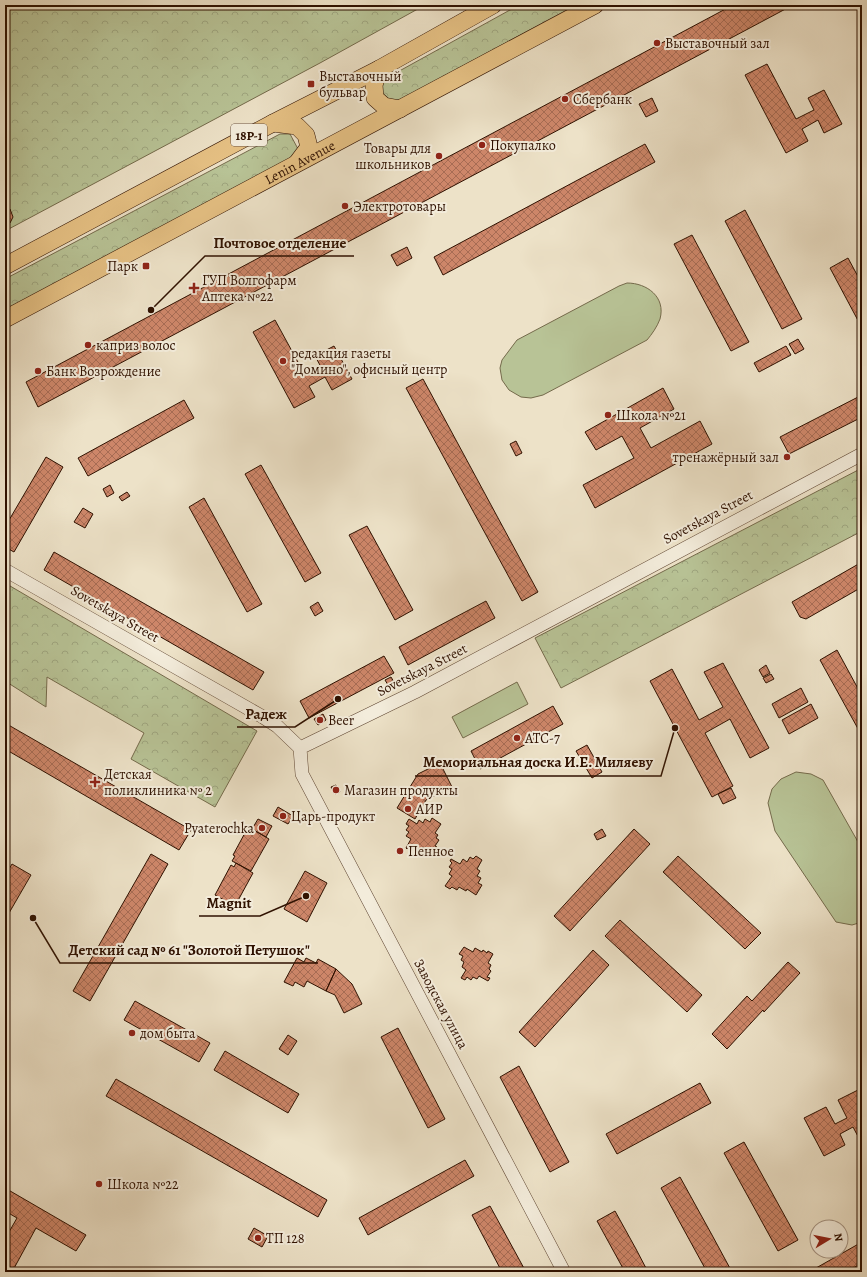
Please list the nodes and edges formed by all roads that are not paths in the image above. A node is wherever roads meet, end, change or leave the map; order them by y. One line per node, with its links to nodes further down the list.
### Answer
1 (493, 5): 3 (main road, 18Р-1)
2 (595, 5): 4 (main road, Lenin Avenue)
3 (379, 69): 4 (main road); 5 (main road, 18Р-1)
4 (400, 109): 6 (main road, Lenin Avenue)
5 (273, 123): 6 (main road); 7 (main road, 18Р-1)
6 (296, 165): 8 (main road, Lenin Avenue)
7 (5, 266)
8 (5, 319)
9 (862, 454): 11 (street, Sovetskaya Street)
10 (5, 570): 11 (street, Sovetskaya Street)
11 (300, 748): 12 (street, Заводская улица)
12 (564, 1272)

